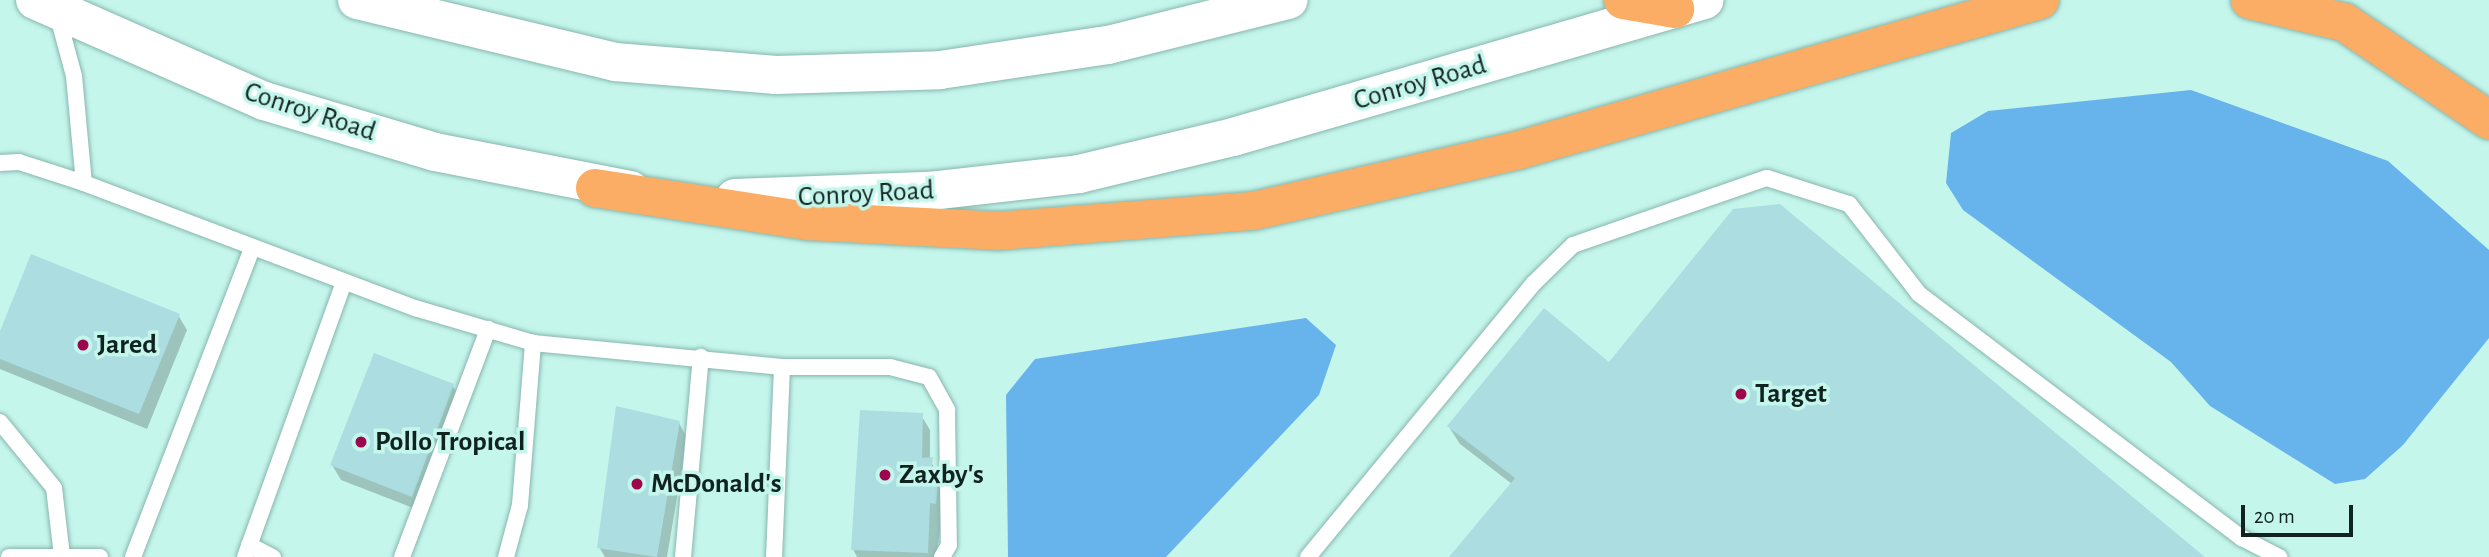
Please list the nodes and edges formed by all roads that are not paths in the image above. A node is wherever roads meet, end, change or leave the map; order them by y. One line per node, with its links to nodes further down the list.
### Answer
1 (357, 0): 2 (main road)
2 (1288, 0)
3 (1623, 0): 6 (highway)
4 (2040, 0): 11 (highway)
5 (2250, 0): 8 (highway)
6 (1690, 4): 11 (main road, Conroy Road)
7 (46, 5): 10 (lane); 11 (main road, Conroy Road)
8 (2489, 120)
9 (0, 163): 10 (lane)
10 (85, 183): 12 (lane)
11 (595, 188)
12 (252, 248): 13 (lane); 23 (lane)
13 (344, 282): 14 (lane); 19 (lane)
14 (488, 329): 15 (lane); 25 (lane)
15 (533, 343): 16 (lane); 26 (lane)
16 (701, 357): 17 (lane); 27 (lane)
17 (782, 367): 28 (lane); 29 (lane)
18 (0, 422): 20 (lane)
19 (247, 551): 24 (lane)
20 (62, 556): 21 (lane); 22 (lane)
21 (9, 557)
22 (100, 557)
23 (133, 557)
24 (273, 557)
25 (402, 557)
26 (506, 557)
27 (683, 557)
28 (774, 557)
29 (942, 557)
30 (1308, 557): 31 (lane)
31 (2279, 557)

